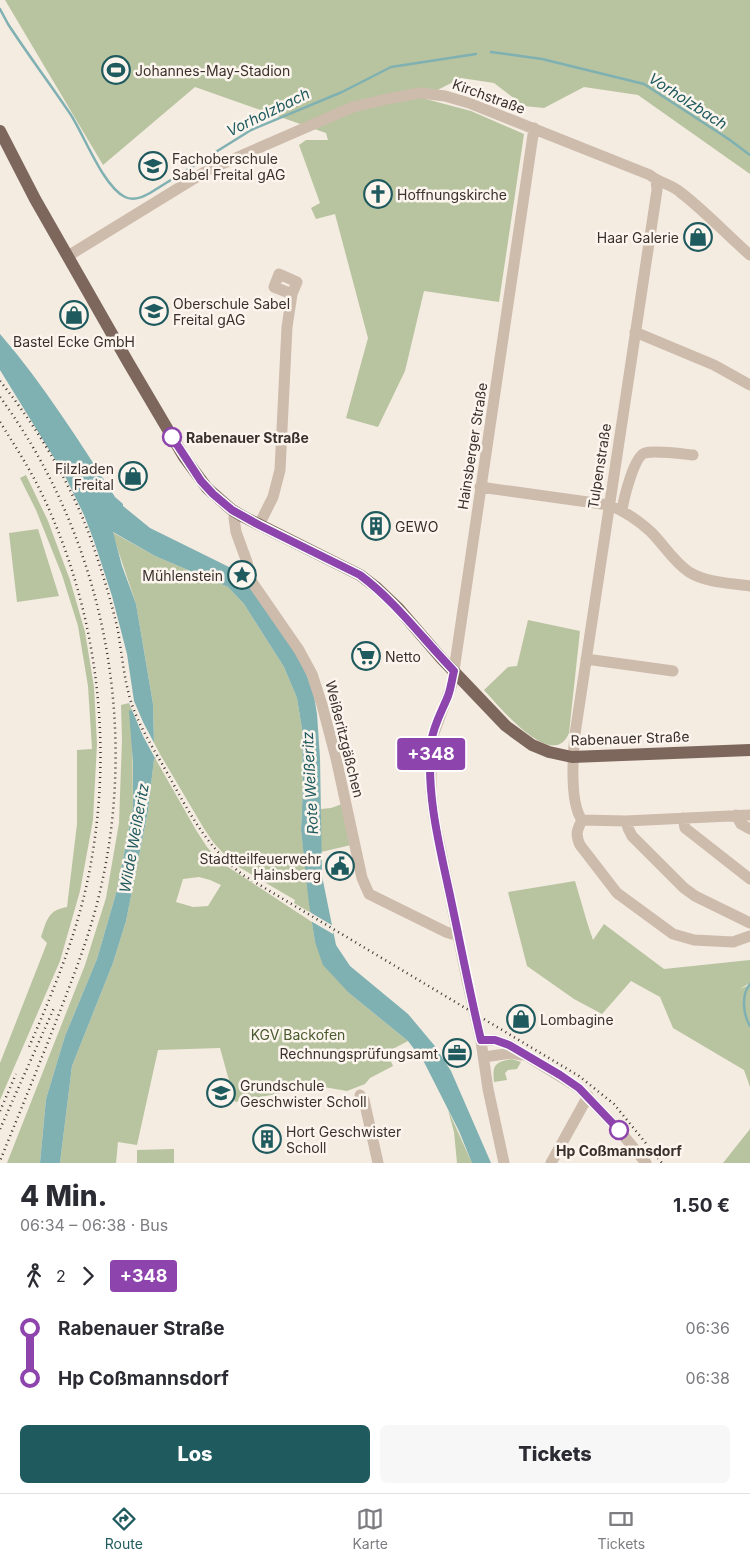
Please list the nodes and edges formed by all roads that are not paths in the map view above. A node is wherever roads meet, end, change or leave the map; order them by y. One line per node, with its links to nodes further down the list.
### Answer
1 (534, 128): 3 (street, Kirchstraße); 5 (street, Kirchstraße); 10 (street, Hainsberger Straße)
2 (0, 131): 5 (main road, Rabenauer Straße)
3 (656, 180): 4 (street, Kirchstraße); 7 (street, Tulpenstraße)
4 (750, 255)
5 (68, 256): 13 (main road, Rabenauer Straße)
6 (292, 294): 14 (street)
7 (635, 332): 8 (street); 11 (street, Tulpenstraße)
8 (750, 385)
9 (693, 455): 12 (street)
10 (480, 487): 11 (street); 17 (street, Hainsberger Straße)
11 (608, 505): 12 (street); 16 (street, Tulpenstraße)
12 (622, 510): 15 (street)
13 (236, 513): 14 (main road, Rabenauer Straße); 29 (street, Weißeritzgäßchen)
14 (259, 525): 17 (main road, Rabenauer Straße)
15 (750, 586)
16 (586, 660): 18 (street); 20 (street, Tulpenstraße)
17 (454, 671): 20 (main road, Rabenauer Straße); 29 (street, Hainsberger Straße)
18 (673, 671)
19 (750, 750): 20 (main road, Rabenauer Straße)
20 (572, 757): 24 (street, Tulpenstraße)
21 (736, 815): 22 (street); 23 (street); 26 (street)
22 (750, 815)
23 (683, 818): 25 (street); 27 (street)
24 (582, 820): 25 (street); 30 (street)
25 (626, 821): 28 (street)
26 (750, 829)
27 (750, 879)
28 (750, 923)
29 (458, 933): 31 (street, Hainsberger Straße)
30 (750, 936)
31 (481, 1040): 32 (street); 33 (street)
32 (526, 1055): 33 (street); 35 (street)
33 (484, 1057): 37 (street)
34 (360, 1095): 36 (street)
35 (588, 1096): 38 (street); 39 (street)
36 (378, 1163)
37 (504, 1163)
38 (551, 1163)
39 (646, 1163)

